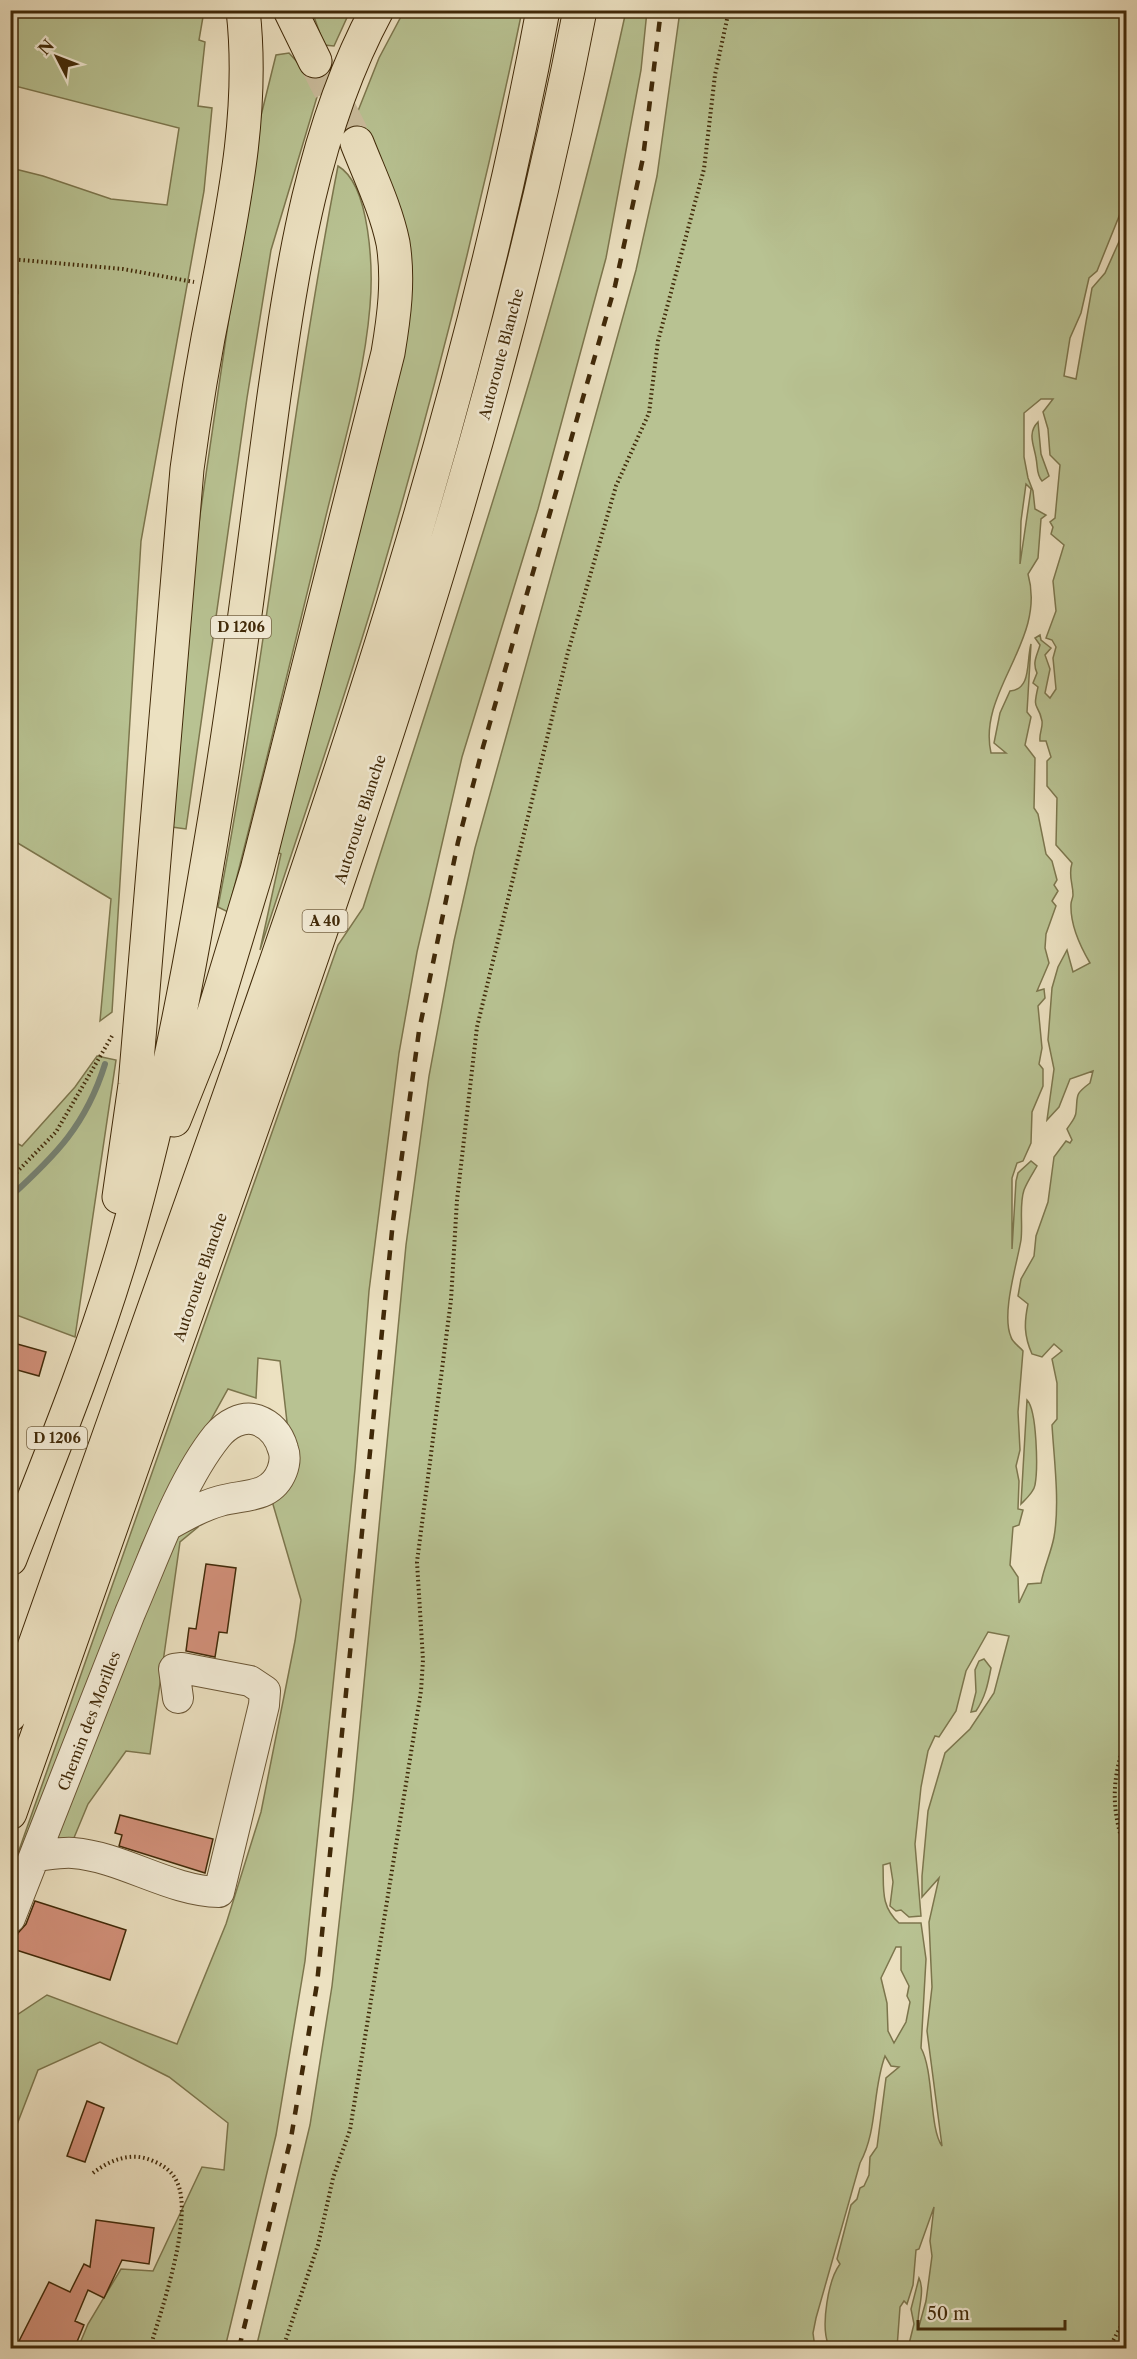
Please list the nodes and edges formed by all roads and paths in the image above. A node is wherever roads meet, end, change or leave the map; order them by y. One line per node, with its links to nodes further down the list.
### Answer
1 (243, 10): 10 (main road)
2 (290, 10): 7 (main road)
3 (377, 10): 13 (main road, D 1206)
4 (543, 10): 20 (main road, A 40)
5 (580, 10): 22 (main road, Autoroute Blanche / A 40)
6 (729, 10): 29 (path)
7 (315, 61)
8 (357, 143): 13 (main road)
9 (10, 259): 10 (path)
10 (218, 286): 14 (main road)
11 (117, 1028): 12 (path)
12 (10, 1179)
13 (123, 1251): 14 (main road, D 1206)
14 (102, 1317): 18 (main road, D 1206)
15 (1126, 1322): 16 (path)
16 (1126, 1428)
17 (170, 1524): 24 (street, Chemin des Morilles)
18 (10, 1559)
19 (178, 1698): 24 (street)
20 (10, 1715)
21 (1126, 1739): 23 (path)
22 (10, 1813)
23 (1126, 1852)
24 (36, 1856): 25 (street, Chemin des Morilles)
25 (10, 1918)
26 (93, 2173): 28 (path)
27 (1126, 2317): 30 (path)
28 (150, 2349)
29 (283, 2349)
30 (1109, 2349)

